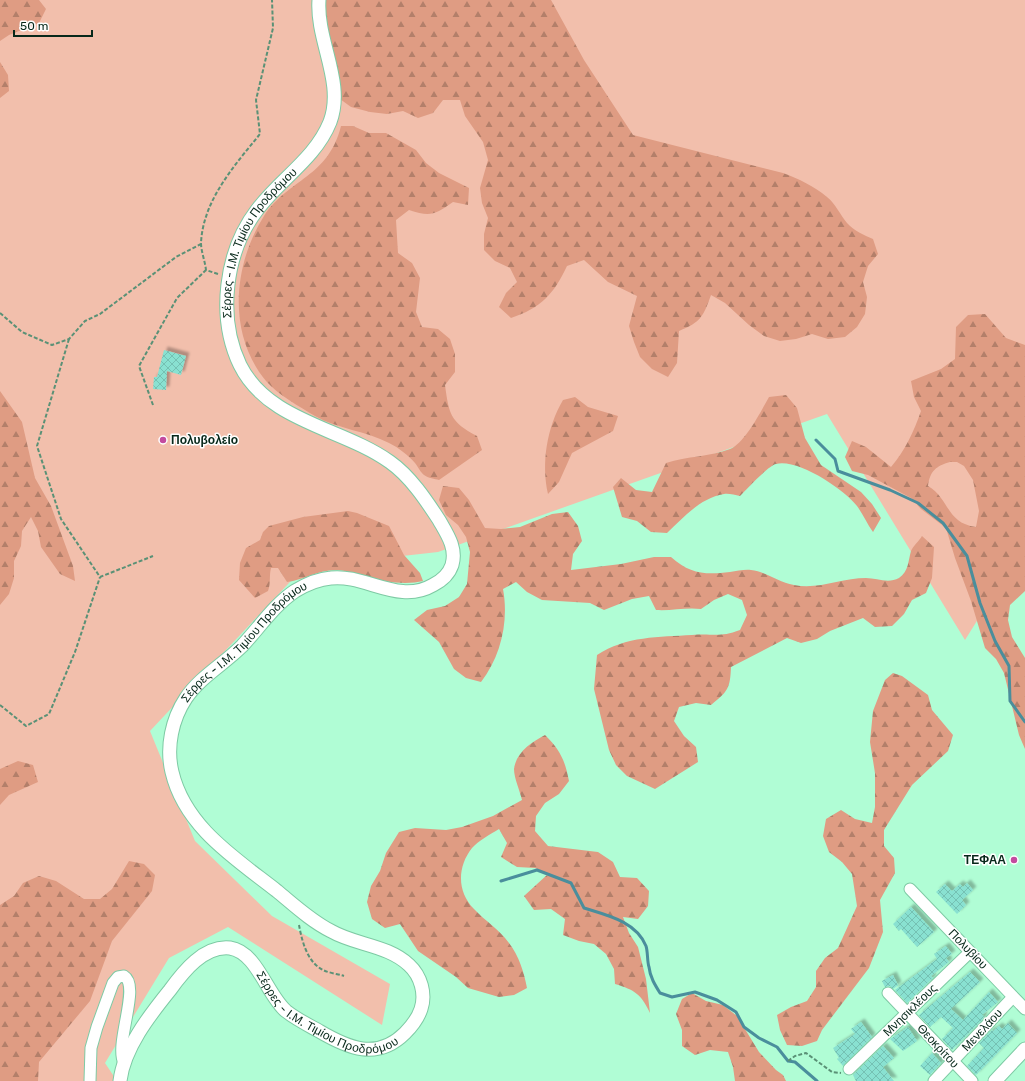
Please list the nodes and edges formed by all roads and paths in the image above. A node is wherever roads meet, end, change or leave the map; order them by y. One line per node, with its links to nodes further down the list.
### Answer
1 (272, 0): 3 (path)
2 (319, 0): 5 (street, Σέρρες - Ι.Μ. Τιμίου Προδρόμου)
3 (201, 244): 4 (path); 7 (path)
4 (206, 270): 5 (path); 8 (path)
5 (228, 278): 13 (street, Σέρρες - Ι.Μ. Τιμίου Προδρόμου)
6 (0, 313): 7 (path)
7 (69, 339): 10 (path)
8 (153, 405)
9 (153, 556): 10 (path)
10 (100, 577): 11 (path)
11 (0, 704)
12 (910, 889): 14 (street, Πολυβίου)
13 (295, 906): 15 (path); 23 (street, Σέρρες - Ι.Μ. Τιμίου Προδρόμου)
14 (970, 952): 17 (street, Πολυβίου); 19 (street, Μνησικλέους)
15 (344, 976)
16 (888, 992): 19 (street, Θεοκρίτου)
17 (1014, 997): 18 (street, Πολυβίου); 22 (street, Μενελάου)
18 (1025, 1009)
19 (907, 1013): 22 (street, Θεοκρίτου); 24 (street, Μνησικλέους)
20 (1025, 1049): 29 (street)
21 (788, 1061): 24 (path)
22 (953, 1061): 27 (street, Μενελάου); 28 (street, Θεοκρίτου)
23 (124, 1063): 25 (street); 26 (street, Σέρρες - Ι.Μ. Τιμίου Προδρόμου)
24 (849, 1069)
25 (90, 1081)
26 (120, 1081)
27 (934, 1081)
28 (972, 1081)
29 (995, 1081)

